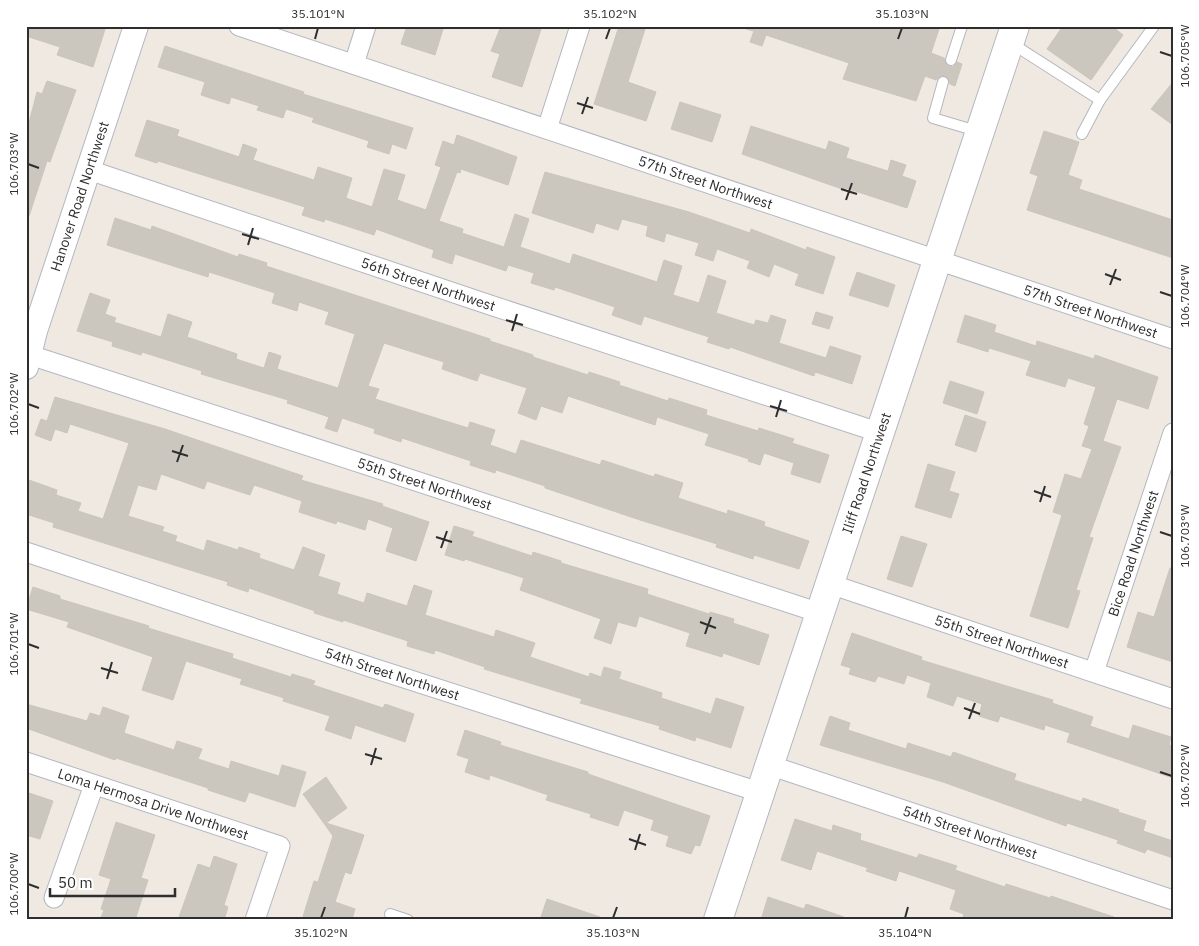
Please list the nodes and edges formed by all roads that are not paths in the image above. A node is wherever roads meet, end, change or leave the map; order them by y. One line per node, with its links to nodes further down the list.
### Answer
1 (136, 26): 15 (street, Hanover Road Northwest)
2 (239, 26): 9 (street, 57th Street Northwest)
3 (366, 26): 9 (street)
4 (580, 26): 12 (street)
5 (962, 26): 8 (lane)
6 (1154, 26): 11 (lane)
7 (1012, 34): 11 (lane); 13 (main road, Iliff Road Northwest)
8 (951, 60)
9 (354, 64): 12 (street, 57th Street Northwest)
10 (943, 82): 13 (lane)
11 (1100, 100): 14 (lane)
12 (546, 129): 16 (street, 57th Street Northwest)
13 (980, 132): 16 (main road, Iliff Road Northwest)
14 (1082, 134)
15 (89, 170): 18 (street, Hanover Road Northwest); 19 (street, 56th Street Northwest)
16 (937, 259): 17 (street, 57th Street Northwest); 19 (main road, Iliff Road Northwest)
17 (1173, 339)
18 (28, 361): 23 (street, 55th Street Northwest)
19 (881, 433): 22 (main road, Iliff Road Northwest)
20 (1173, 434): 24 (street, Bice Road Northwest)
21 (26, 552): 29 (street, 54th Street Northwest)
22 (830, 584): 23 (main road, Iliff Road Northwest); 24 (street, 55th Street Northwest)
23 (820, 613): 27 (main road, Iliff Road Northwest)
24 (1094, 672): 25 (street, 55th Street Northwest)
25 (1173, 698)
26 (26, 762): 28 (street, Loma Hermosa Drive Northwest)
27 (769, 765): 29 (main road, Iliff Road Northwest); 31 (street, 54th Street Northwest)
28 (94, 785): 30 (street); 33 (street, Loma Hermosa Drive Northwest)
29 (759, 792): 35 (main road, Iliff Road Northwest)
30 (54, 898)
31 (1173, 900)
32 (390, 914): 34 (lane)
33 (255, 920)
34 (408, 920)
35 (718, 920)

